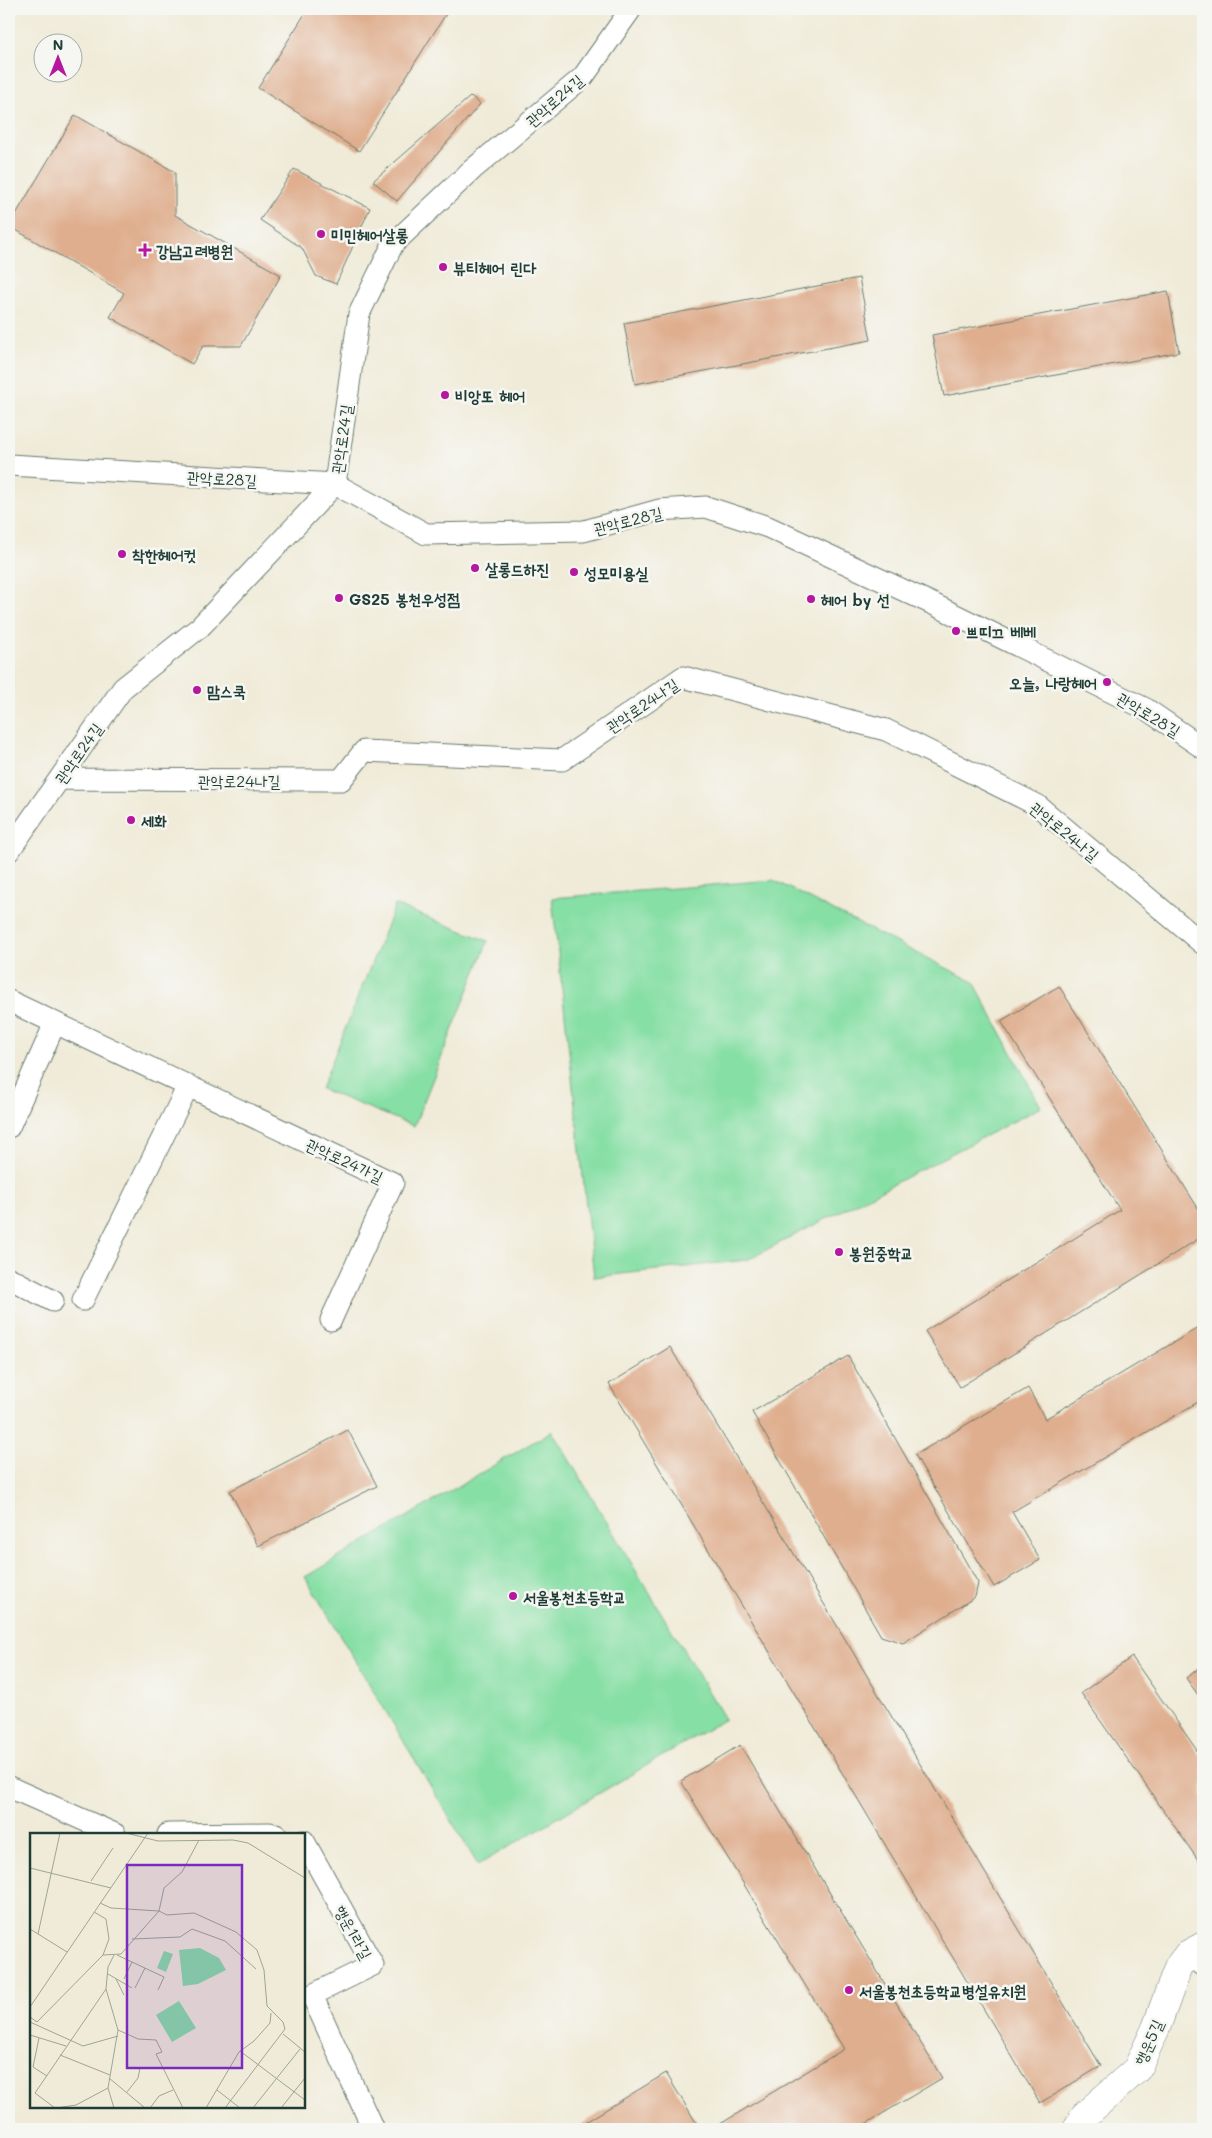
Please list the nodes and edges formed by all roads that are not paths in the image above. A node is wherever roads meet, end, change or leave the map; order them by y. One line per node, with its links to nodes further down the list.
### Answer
1 (631, 9): 3 (lane, 관악로24길)
2 (9, 465): 3 (lane, 관악로28길)
3 (335, 484): 4 (lane, 관악로28길); 5 (lane, 관악로24길)
4 (1203, 748)
5 (60, 779): 6 (lane, 관악로24길); 7 (lane, 관악로24나길)
6 (9, 851)
7 (1203, 944)
8 (9, 1002): 9 (lane, 관악로24가길)
9 (55, 1023): 10 (lane, 관악로24가길); 11 (lane)
10 (188, 1086): 13 (lane); 15 (lane, 관악로24가길)
11 (9, 1127)
12 (9, 1278): 14 (lane)
13 (83, 1300)
14 (53, 1301)
15 (330, 1320)
16 (9, 1787): 17 (lane)
17 (113, 1833)
18 (219, 1833): 19 (lane)
19 (273, 1833)
20 (305, 1843): 22 (lane, 행운1라길)
21 (1198, 1956): 23 (street, 행운5길)
22 (373, 2129)
23 (1077, 2129)

